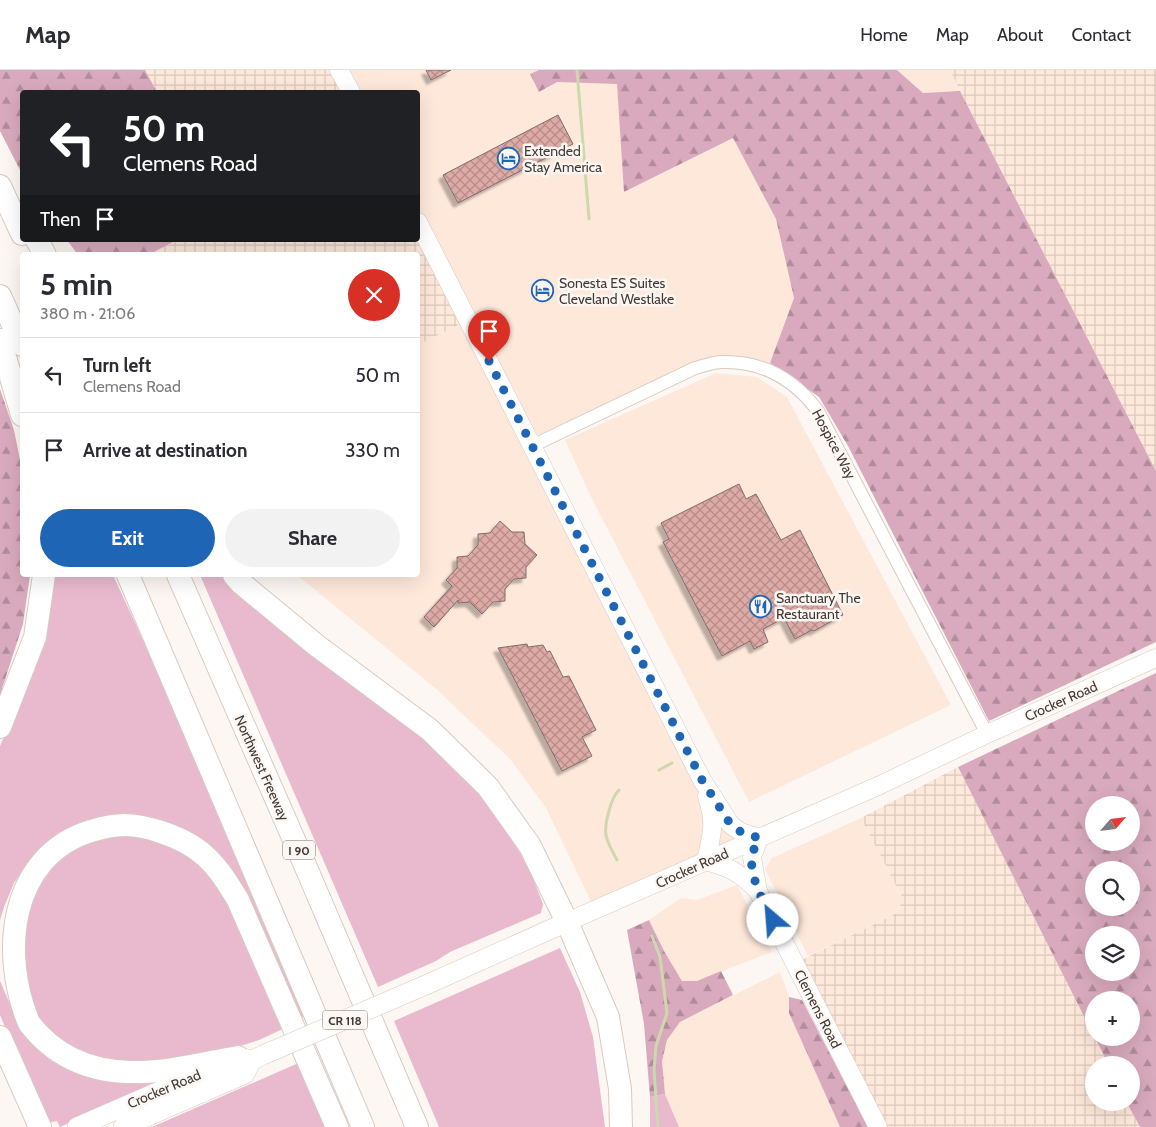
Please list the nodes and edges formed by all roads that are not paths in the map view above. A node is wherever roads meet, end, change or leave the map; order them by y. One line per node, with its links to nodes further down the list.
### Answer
1 (339, 70): 2 (street)
2 (350, 90)
3 (0, 172): 5 (highway)
4 (0, 186): 7 (highway)
5 (20, 210)
6 (420, 226): 12 (street)
7 (20, 230)
8 (0, 296): 10 (highway)
9 (0, 340): 11 (highway)
10 (20, 341)
11 (20, 408)
12 (532, 446): 19 (street, Hospice Way); 20 (street)
13 (44, 577): 18 (highway)
14 (129, 577): 31 (highway)
15 (179, 577): 32 (highway, Northwest Freeway / I 90)
16 (236, 577): 24 (highway)
17 (1156, 658): 19 (street, Crocker Road / CR 118)
18 (0, 727)
19 (987, 734): 21 (street, Crocker Road / CR 118)
20 (702, 780): 21 (street); 22 (street)
21 (759, 838): 22 (street, Crocker Road / CR 118); 23 (street, Clemens Road)
22 (706, 862): 23 (street, Clemens Road); 24 (street, Crocker Road / CR 118)
23 (758, 891): 34 (street, Clemens Road)
24 (567, 922): 26 (main road, Crocker Road / CR 118, bridge); 33 (highway)
25 (0, 1037): 27 (highway)
26 (251, 1057): 28 (main road, Crocker Road / CR 118); 29 (main road, Crocker Road / CR 118); 30 (highway)
27 (40, 1127)
28 (77, 1127)
29 (123, 1127)
30 (336, 1127)
31 (363, 1127)
32 (417, 1127)
33 (621, 1127)
34 (878, 1127)

